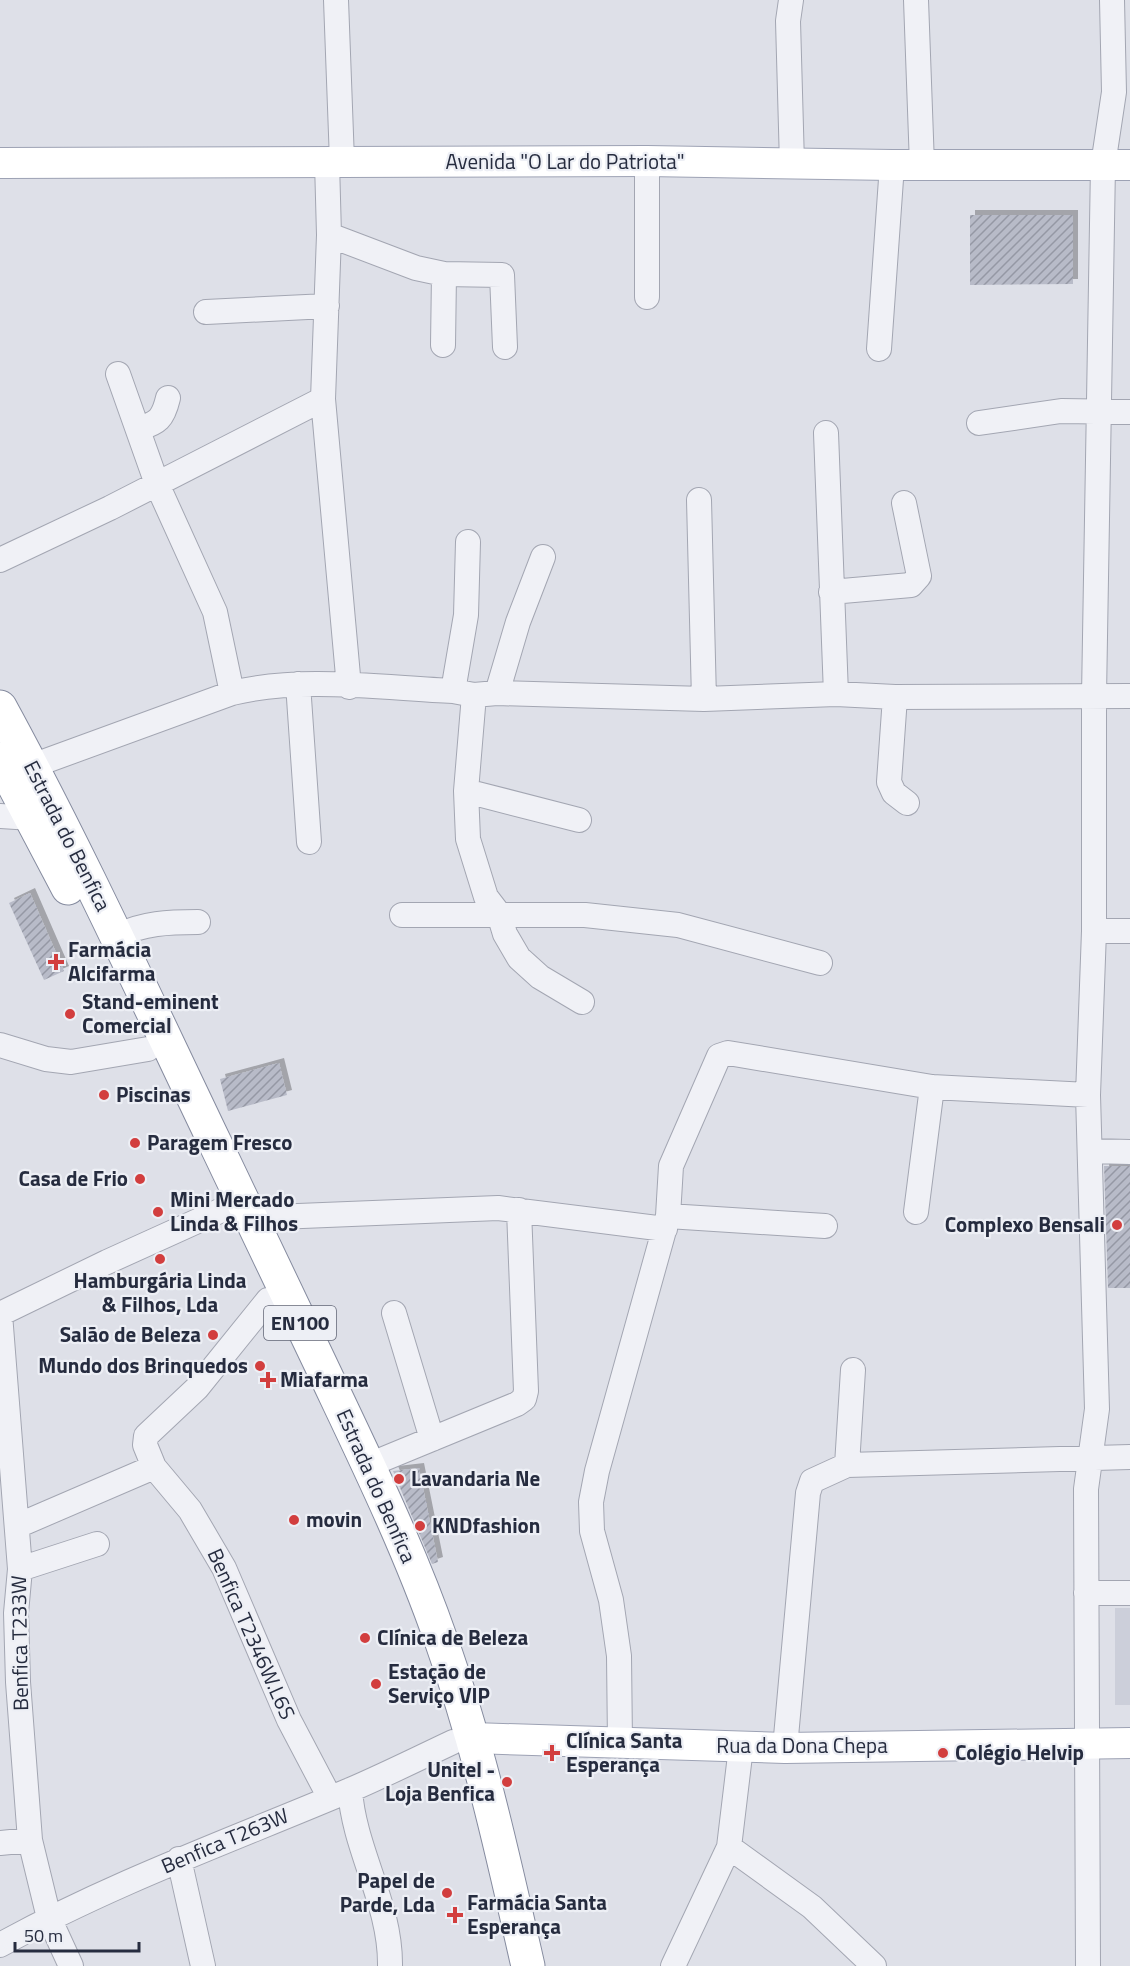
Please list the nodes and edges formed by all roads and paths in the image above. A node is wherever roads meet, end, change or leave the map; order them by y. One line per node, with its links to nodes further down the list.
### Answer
1 (336, 0): 6 (street)
2 (791, 0): 8 (street)
3 (916, 0): 10 (street)
4 (1112, 0): 11 (street)
5 (647, 161): 6 (main road, Avenida "O Lar do Patriota"); 8 (main road, Avenida "O Lar do Patriota"); 14 (street)
6 (334, 162): 7 (main road, Avenida "O Lar do Patriota"); 12 (street)
7 (0, 163)
8 (792, 164): 9 (main road, Avenida "O Lar do Patriota")
9 (892, 165): 10 (main road, Avenida "O Lar do Patriota"); 19 (street)
10 (922, 165): 11 (main road, Avenida "O Lar do Patriota")
11 (1116, 165): 23 (street)
12 (329, 235): 13 (street); 15 (street)
13 (444, 274): 17 (street); 18 (street)
14 (647, 297)
15 (327, 306): 16 (street); 22 (street)
16 (206, 312)
17 (443, 345)
18 (505, 347)
19 (879, 349)
20 (118, 374): 26 (street)
21 (168, 398): 26 (street)
22 (323, 399): 28 (street); 36 (street)
23 (1099, 412): 24 (street); 25 (street); 41 (street)
24 (1130, 412)
25 (979, 423)
26 (138, 429): 28 (street)
27 (826, 433): 34 (street)
28 (157, 484): 33 (street); 37 (street)
29 (699, 500): 44 (street)
30 (904, 503): 34 (street)
31 (468, 542): 38 (street)
32 (543, 557): 39 (street)
33 (0, 560)
34 (831, 592): 40 (street)
35 (298, 684): 36 (street); 37 (street); 52 (street)
36 (349, 687): 38 (street)
37 (232, 693): 47 (street)
38 (464, 693): 39 (street); 48 (street)
39 (498, 693): 44 (street)
40 (836, 694): 43 (street); 44 (street)
41 (1094, 696): 42 (street); 43 (street); 56 (street)
42 (1130, 696)
43 (895, 697): 49 (street)
44 (704, 699)
45 (0, 707): 47 (highway, Estrada do Benfica / EN100)
46 (0, 759): 50 (highway, Estrada do Benfica / EN100)
47 (32, 766): 58 (highway, Estrada do Benfica / EN100)
48 (466, 791): 51 (street); 53 (street)
49 (907, 803)
50 (16, 817): 62 (highway, Estrada do Benfica / EN100)
51 (579, 820)
52 (309, 842)
53 (499, 914): 54 (street); 59 (street); 60 (street)
54 (402, 915)
55 (198, 922): 58 (street)
56 (1094, 931): 57 (street); 64 (street)
57 (1130, 931)
58 (117, 936): 69 (highway, Estrada do Benfica / EN100)
59 (820, 963)
60 (582, 1002)
61 (0, 1045): 62 (street)
62 (148, 1049): 69 (highway, Estrada do Benfica / EN100)
63 (932, 1086): 64 (street); 68 (street); 70 (street)
64 (1088, 1095): 65 (street)
65 (1091, 1151): 66 (street); 80 (street)
66 (1130, 1152)
67 (519, 1210): 69 (street); 70 (street); 76 (street)
68 (916, 1212)
69 (238, 1214): 72 (highway, Estrada do Benfica / EN100); 73 (street); 81 (highway, Estrada do Benfica / EN100)
70 (666, 1223): 71 (street); 91 (street)
71 (825, 1226)
72 (268, 1300): 78 (street); 90 (highway, Estrada do Benfica / EN100)
73 (0, 1314): 77 (street, Benfica T233W)
74 (394, 1314): 76 (street)
75 (853, 1370): 82 (street)
76 (432, 1439): 81 (street)
77 (5, 1454): 83 (street, Benfica T233W)
78 (149, 1456): 83 (street); 96 (street, Benfica T2346W.L6S)
79 (1130, 1457): 80 (street)
80 (1089, 1458): 82 (street); 86 (street)
81 (369, 1465): 90 (highway, Estrada do Benfica / EN100)
82 (847, 1465): 95 (street)
83 (17, 1526): 85 (street, Benfica T233W)
84 (97, 1544): 85 (street)
85 (20, 1569): 88 (street, Benfica T233W)
86 (1086, 1593): 87 (street); 93 (street)
87 (1130, 1593)
88 (8, 1613): 89 (street, Benfica T233W)
89 (9, 1683): 97 (street, Benfica T233W)
90 (463, 1740): 91 (main road, Rua da Dona Chepa); 96 (street, Benfica T263W); 106 (highway, Estrada do Benfica / EN100); 107 (highway, Estrada do Benfica / EN100)
91 (620, 1743): 94 (main road, Rua da Dona Chepa)
92 (1130, 1743): 93 (main road, Rua da Dona Chepa)
93 (1087, 1744): 95 (main road, Rua da Dona Chepa); 110 (street)
94 (741, 1747): 95 (main road, Rua da Dona Chepa); 99 (street)
95 (785, 1748)
96 (340, 1794): 100 (street, Benfica T263W); 105 (street, Benfica T2346W.L6S)
97 (30, 1840): 98 (street); 101 (street, Benfica T233W)
98 (0, 1843)
99 (729, 1846): 108 (street); 109 (street)
100 (179, 1859): 101 (street, Benfica T263W); 104 (street)
101 (49, 1918): 102 (street, Benfica T263W); 103 (street, Benfica T233W)
102 (0, 1945)
103 (70, 1966)
104 (203, 1966)
105 (390, 1966)
106 (507, 1966)
107 (528, 1966)
108 (673, 1966)
109 (874, 1966)
110 (1088, 1966)

